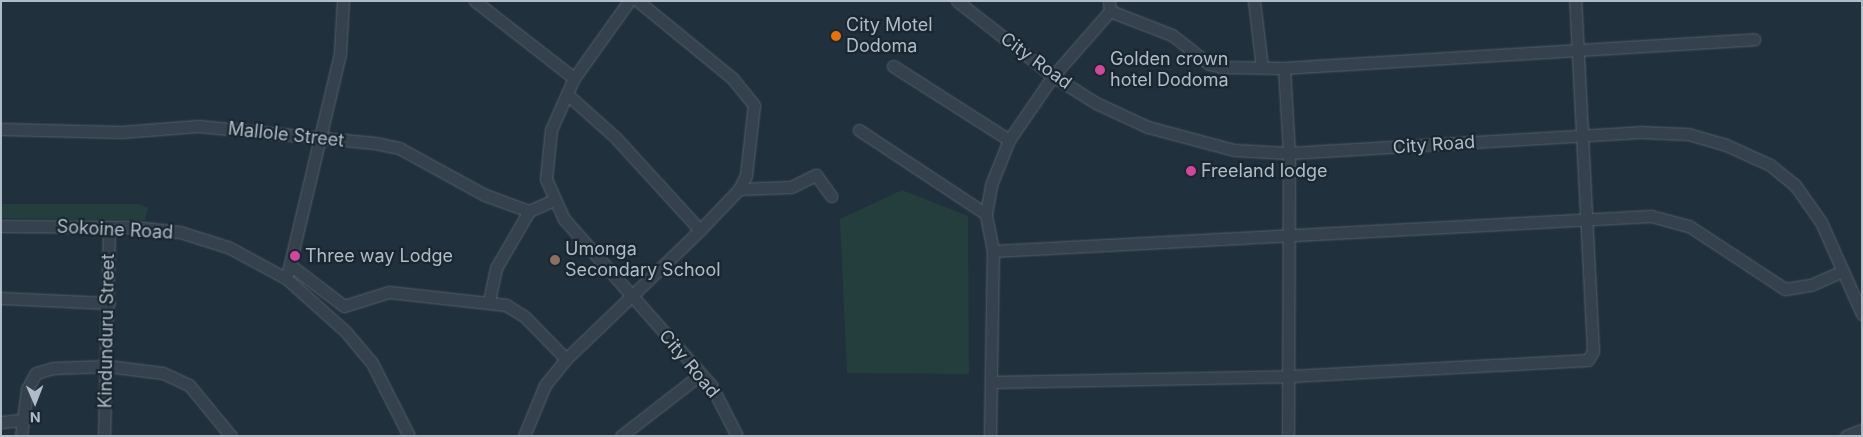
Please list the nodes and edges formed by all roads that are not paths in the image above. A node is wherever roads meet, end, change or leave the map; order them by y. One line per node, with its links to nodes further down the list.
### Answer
1 (342, 1): 20 (street)
2 (475, 1): 15 (street)
3 (629, 1): 15 (street, City Road)
4 (638, 1): 23 (street)
5 (957, 1): 14 (street, City Road)
6 (1254, 1): 12 (street)
7 (1575, 1): 10 (street)
8 (1110, 6): 12 (street); 14 (street)
9 (1754, 39): 10 (street)
10 (1576, 52): 13 (street); 19 (street)
11 (893, 66): 21 (street)
12 (1262, 67): 13 (street)
13 (1284, 68): 22 (street)
14 (1052, 76): 21 (street); 22 (street, City Road)
15 (574, 78): 16 (street, City Road)
16 (568, 95): 25 (street, City Road); 31 (street)
17 (1, 129): 20 (street, Mallole Street)
18 (858, 130): 27 (street)
19 (1584, 135): 22 (street, City Road); 28 (street); 35 (street, City Road)
20 (318, 140): 26 (street, Mallole Street); 34 (street)
21 (1009, 140): 27 (street)
22 (1289, 153): 32 (street)
23 (739, 189): 24 (street); 31 (street)
24 (831, 196)
25 (554, 200): 26 (street); 38 (street, City Road)
26 (529, 211): 39 (street)
27 (986, 214): 33 (street)
28 (1587, 221): 32 (street); 35 (street); 45 (street)
29 (1, 226): 30 (street, Sokoine Road)
30 (109, 227): 36 (street, Sokoine Road); 40 (street, Kindunduru Street)
31 (700, 230): 38 (street)
32 (1290, 236): 33 (street); 45 (street)
33 (993, 251): 46 (street)
34 (290, 265): 36 (street); 39 (street)
35 (1843, 271): 41 (street, City Road)
36 (287, 279): 53 (street, Sokoine Road)
37 (1, 298): 40 (street)
38 (632, 298): 42 (street); 44 (street, City Road)
39 (489, 300): 42 (street)
40 (109, 303): 43 (street, Kindunduru Street)
41 (1862, 314)
42 (566, 359): 54 (street)
43 (108, 366): 47 (street); 51 (street, Kindunduru Street); 52 (street)
44 (702, 374): 55 (street); 56 (street, City Road)
45 (1291, 376): 46 (street); 58 (street)
46 (992, 382): 57 (street)
47 (20, 420): 48 (street); 50 (street)
48 (1, 422)
49 (1862, 430): 59 (street)
50 (21, 436)
51 (104, 436)
52 (231, 436)
53 (409, 436)
54 (524, 436)
55 (621, 436)
56 (736, 436)
57 (990, 436)
58 (1288, 436)
59 (1846, 436)

